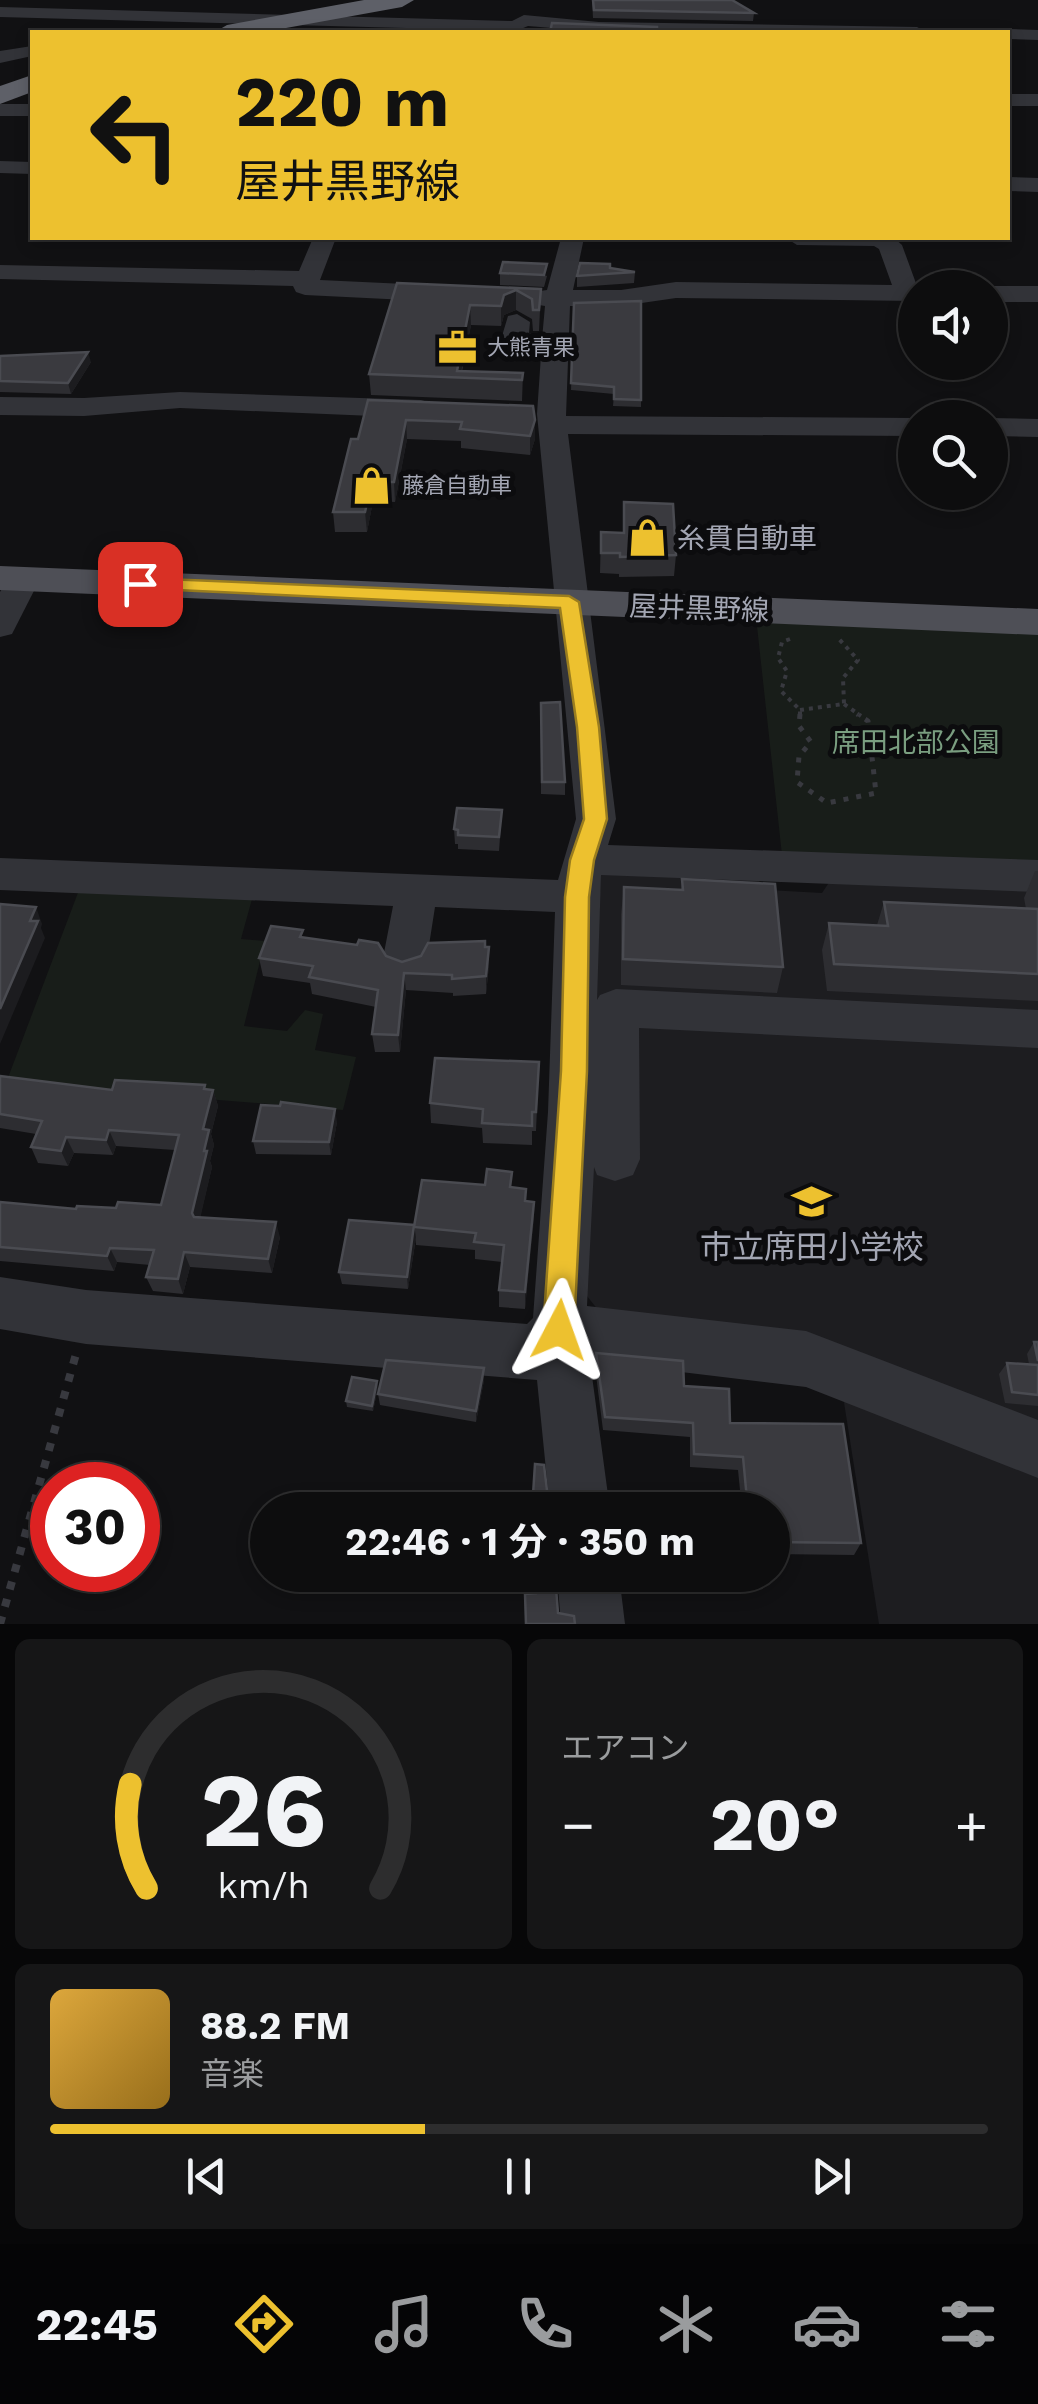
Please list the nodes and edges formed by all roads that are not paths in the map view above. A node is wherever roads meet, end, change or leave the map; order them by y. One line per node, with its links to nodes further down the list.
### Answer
1 (376, 0): 9 (highway)
2 (402, 0): 6 (highway)
3 (548, 2): 8 (street)
4 (26, 6): 5 (street); 8 (street); 13 (street)
5 (0, 12)
6 (276, 23): 10 (highway); 11 (highway)
7 (794, 26): 8 (street); 12 (street)
8 (592, 29)
9 (213, 30)
10 (238, 30)
11 (245, 30)
12 (876, 30)
13 (0, 32)
14 (1010, 34): 15 (street)
15 (1038, 34)
16 (30, 51): 17 (street)
17 (0, 57)
18 (30, 64): 19 (highway)
19 (0, 70)
20 (30, 84): 21 (highway)
21 (0, 96)
22 (1010, 100): 23 (street)
23 (1038, 100)
24 (0, 110): 25 (street)
25 (30, 110)
26 (0, 168): 27 (street)
27 (30, 168)
28 (1010, 184): 29 (street)
29 (1038, 185)
30 (323, 240): 35 (street)
31 (571, 240): 40 (street)
32 (881, 240): 33 (street)
33 (901, 270)
34 (0, 272): 35 (street)
35 (308, 280): 39 (street)
36 (898, 293): 40 (street)
37 (1008, 294): 38 (street)
38 (1038, 294)
39 (480, 295)
40 (531, 306): 43 (street)
41 (0, 406): 42 (street)
42 (454, 410)
43 (545, 417): 44 (street); 48 (street)
44 (898, 426)
45 (1008, 427): 46 (street)
46 (1038, 428)
47 (12, 578): 48 (main road, 屋井黒野線); 50 (street)
48 (569, 602): 49 (main road, 屋井黒野線); 53 (street)
49 (1038, 622)
50 (0, 626)
51 (0, 874): 54 (street)
52 (1038, 876): 53 (street)
53 (579, 878): 54 (street); 57 (street)
54 (417, 890): 55 (street)
55 (406, 958)
56 (1038, 1029): 57 (street)
57 (601, 1128): 59 (street)
58 (0, 1304): 59 (street)
59 (559, 1330): 60 (street); 61 (street)
60 (1038, 1449)
61 (578, 1492)
62 (590, 1592): 63 (street)
63 (594, 1624)

